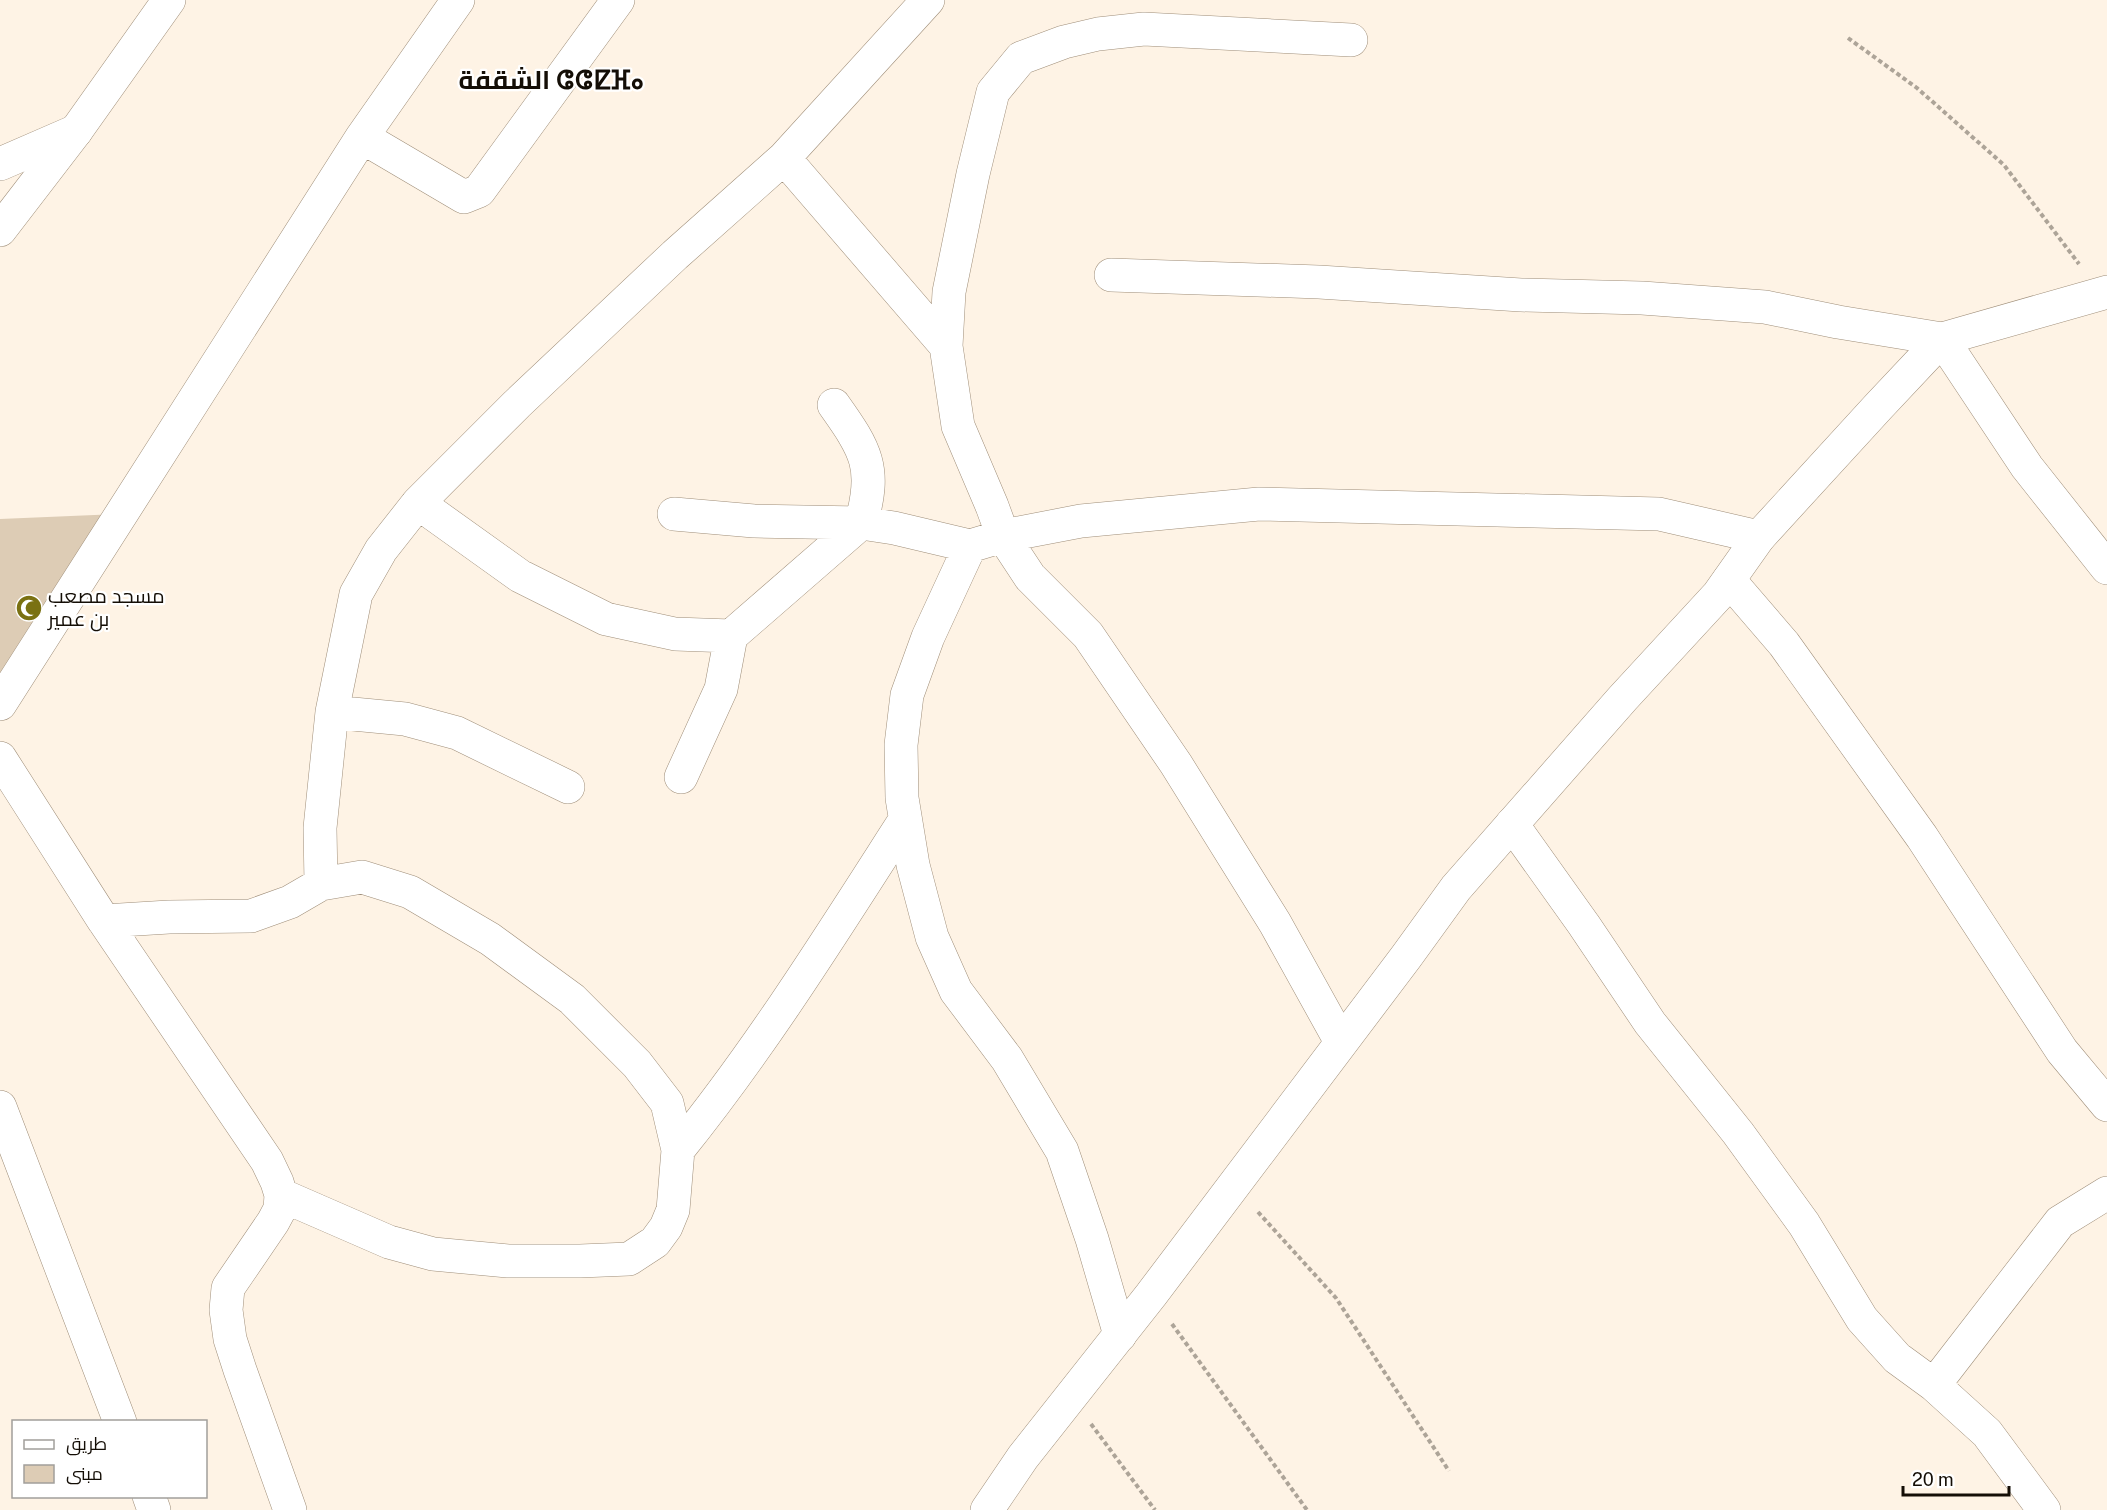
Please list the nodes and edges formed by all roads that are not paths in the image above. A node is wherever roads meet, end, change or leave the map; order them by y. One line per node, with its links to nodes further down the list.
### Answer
1 (169, 0): 6 (street)
2 (459, 0): 7 (street)
3 (618, 0): 7 (street)
4 (928, 0): 8 (street)
5 (1351, 40): 14 (street)
6 (76, 131): 9 (street); 10 (street)
7 (362, 138): 25 (street)
8 (784, 158): 14 (street); 16 (street)
9 (0, 165)
10 (0, 230)
11 (1111, 275): 13 (street)
12 (2104, 293): 13 (street)
13 (1942, 339): 20 (street); 22 (street)
14 (946, 346): 19 (street)
15 (834, 405): 18 (street)
16 (418, 503): 24 (street); 26 (street)
17 (674, 514): 18 (street)
18 (861, 523): 21 (street); 24 (street)
19 (1003, 536): 20 (street); 21 (street); 34 (street)
20 (1759, 537): 23 (street)
21 (970, 546): 30 (street)
22 (2107, 568)
23 (1729, 580): 31 (street); 35 (street)
24 (730, 636): 28 (street)
25 (0, 704)
26 (332, 712): 29 (street); 32 (street)
27 (0, 758): 33 (street)
28 (681, 777)
29 (568, 787)
30 (905, 820): 37 (street); 40 (street)
31 (1512, 824): 34 (street); 41 (street)
32 (321, 884): 33 (street); 37 (street)
33 (104, 921): 39 (street)
34 (1341, 1042): 40 (street)
35 (2107, 1105)
36 (0, 1107): 42 (street)
37 (678, 1150): 39 (street)
38 (2107, 1193): 41 (street)
39 (281, 1195): 43 (street)
40 (1120, 1335): 44 (street)
41 (1934, 1385): 45 (street)
42 (119, 1420)
43 (290, 1510)
44 (987, 1510)
45 (2044, 1510)

